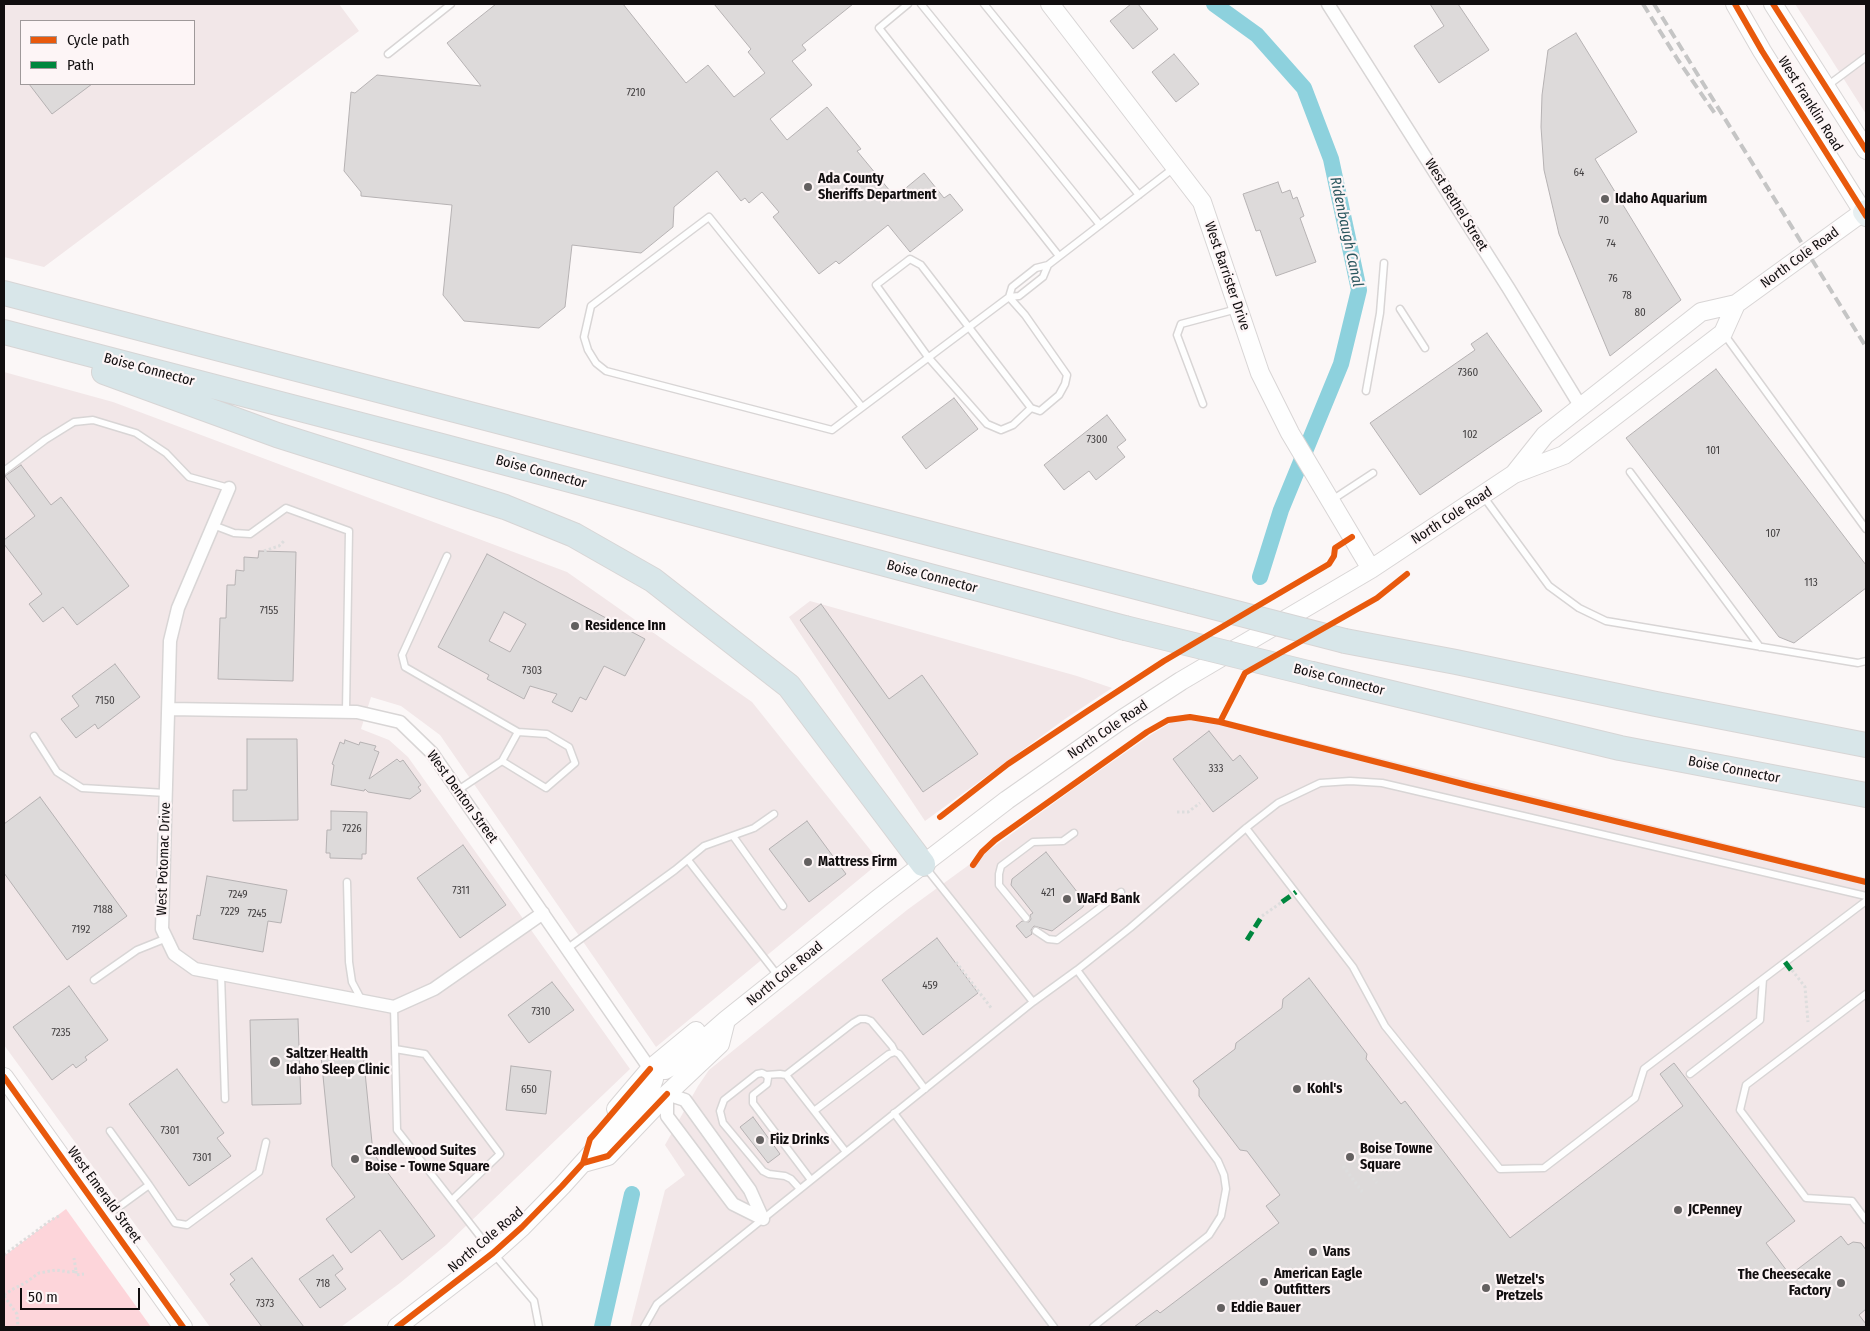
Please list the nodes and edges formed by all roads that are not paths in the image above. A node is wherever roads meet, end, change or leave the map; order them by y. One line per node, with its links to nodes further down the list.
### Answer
1 (451, 4): 9 (lane)
2 (908, 4): 17 (lane)
3 (921, 4): 16 (lane)
4 (984, 4): 14 (lane)
5 (1050, 4): 13 (main road, West Barrister Drive)
6 (1328, 4): 34 (street, West Bethel Street)
7 (1735, 4): 15 (main road, West Franklin Road)
8 (1773, 4): 11 (main road, West Franklin Road)
9 (388, 54)
10 (1866, 57): 11 (lane)
11 (1826, 87): 12 (main road, West Franklin Road)
12 (1866, 150)
13 (1176, 166): 14 (lane); 23 (main road, West Barrister Drive)
14 (1139, 195): 16 (lane)
15 (1865, 213): 22 (main road, North Cole Road)
16 (1100, 225): 17 (lane)
17 (1059, 256): 19 (lane)
18 (1384, 263): 31 (lane)
19 (1048, 265): 21 (lane); 21 (lane)
20 (4, 293): 53 (highway, bridge)
21 (1009, 296): 25 (lane); 35 (lane)
22 (1736, 304): 27 (main road, North Cole Road); 34 (main road, North Cole Road)
23 (1238, 308): 32 (lane); 42 (main road, West Barrister Drive)
24 (1400, 309): 29 (lane)
25 (969, 326): 30 (lane); 30 (lane); 35 (lane)
26 (4, 332): 57 (highway, Boise Connector, bridge)
27 (1723, 332): 39 (main road, North Cole Road); 44 (lane)
28 (4, 336): 63 (highway)
29 (1425, 348)
30 (928, 357): 33 (lane); 35 (lane)
31 (1366, 391)
32 (1203, 404)
33 (862, 407): 33 (lane)
34 (1581, 407): 39 (main road, North Cole Road)
35 (1031, 408)
36 (4, 471): 40 (lane)
37 (1630, 472): 47 (lane)
38 (1373, 473): 42 (lane)
39 (1514, 474): 41 (main road, North Cole Road)
40 (229, 488): 43 (street, West Potomac Drive)
41 (1483, 496): 46 (main road, North Cole Road); 47 (lane)
42 (1331, 501): 46 (main road, West Barrister Drive)
43 (213, 525): 49 (street, West Potomac Drive); 50 (lane)
44 (1866, 529)
45 (447, 556): 51 (lane)
46 (1371, 569): 63 (main road, North Cole Road)
47 (1760, 647): 48 (lane)
48 (1866, 661)
49 (169, 709): 50 (street, West Denton Street); 56 (street, West Potomac Drive)
50 (346, 712): 55 (street, West Denton Street)
51 (518, 732): 54 (lane); 54 (lane)
52 (34, 736): 56 (lane)
53 (1866, 744)
54 (502, 761): 55 (lane)
55 (458, 790): 69 (street, West Denton Street)
56 (166, 793): 72 (street, West Potomac Drive)
57 (1866, 795)
58 (774, 814): 61 (lane)
59 (1246, 828): 66 (lane); 74 (lane); 77 (lane)
60 (1074, 833): 70 (lane)
61 (733, 836): 62 (lane); 68 (lane)
62 (688, 860): 73 (lane); 76 (lane)
63 (923, 864): 76 (main road, North Cole Road); 81 (lane)
64 (347, 882): 80 (lane)
65 (1120, 892): 71 (lane)
66 (1866, 896)
67 (1866, 901): 77 (lane)
68 (783, 906)
69 (543, 912): 73 (street, West Denton Street); 82 (street)
70 (1026, 918)
71 (1036, 931)
72 (167, 938): 75 (street, West Potomac Drive); 78 (lane)
73 (568, 948): 86 (street, West Denton Street)
74 (1077, 970): 81 (lane); 113 (lane)
75 (221, 974): 80 (street, West Potomac Drive); 93 (lane)
76 (780, 978): 83 (main road, North Cole Road)
77 (1763, 979): 87 (lane)
78 (94, 980)
79 (1866, 994): 106 (lane)
80 (361, 999): 82 (street, West Potomac Drive)
81 (1033, 1002): 91 (lane)
82 (394, 1006): 84 (lane)
83 (726, 1020): 86 (main road, North Cole Road); 92 (main road)
84 (395, 1049): 103 (lane); 103 (lane)
85 (895, 1052): 89 (lane); 91 (lane); 94 (lane)
86 (650, 1069): 99 (main road, North Cole Road)
87 (1690, 1074)
88 (766, 1075): 89 (lane); 100 (lane); 102 (lane)
89 (786, 1075): 94 (lane)
90 (4, 1077): 104 (main road, West Emerald Street)
91 (925, 1088): 95 (lane)
92 (667, 1094): 99 (main road); 105 (street); 105 (street)
93 (226, 1100)
94 (814, 1111): 98 (lane)
95 (894, 1113): 98 (lane); 112 (lane)
96 (110, 1131): 101 (lane)
97 (266, 1142): 101 (lane)
98 (846, 1152): 100 (lane)
99 (583, 1163): 107 (main road, North Cole Road)
100 (811, 1180): 102 (lane)
101 (149, 1185): 104 (lane)
102 (800, 1189): 105 (lane)
103 (452, 1200): 107 (lane)
104 (104, 1218): 108 (main road, West Emerald Street)
105 (763, 1219): 111 (lane)
106 (1866, 1220)
107 (493, 1253): 109 (main road, North Cole Road); 110 (lane)
108 (183, 1327)
109 (397, 1327)
110 (539, 1327)
111 (644, 1327)
112 (1054, 1327)
113 (1093, 1327)

